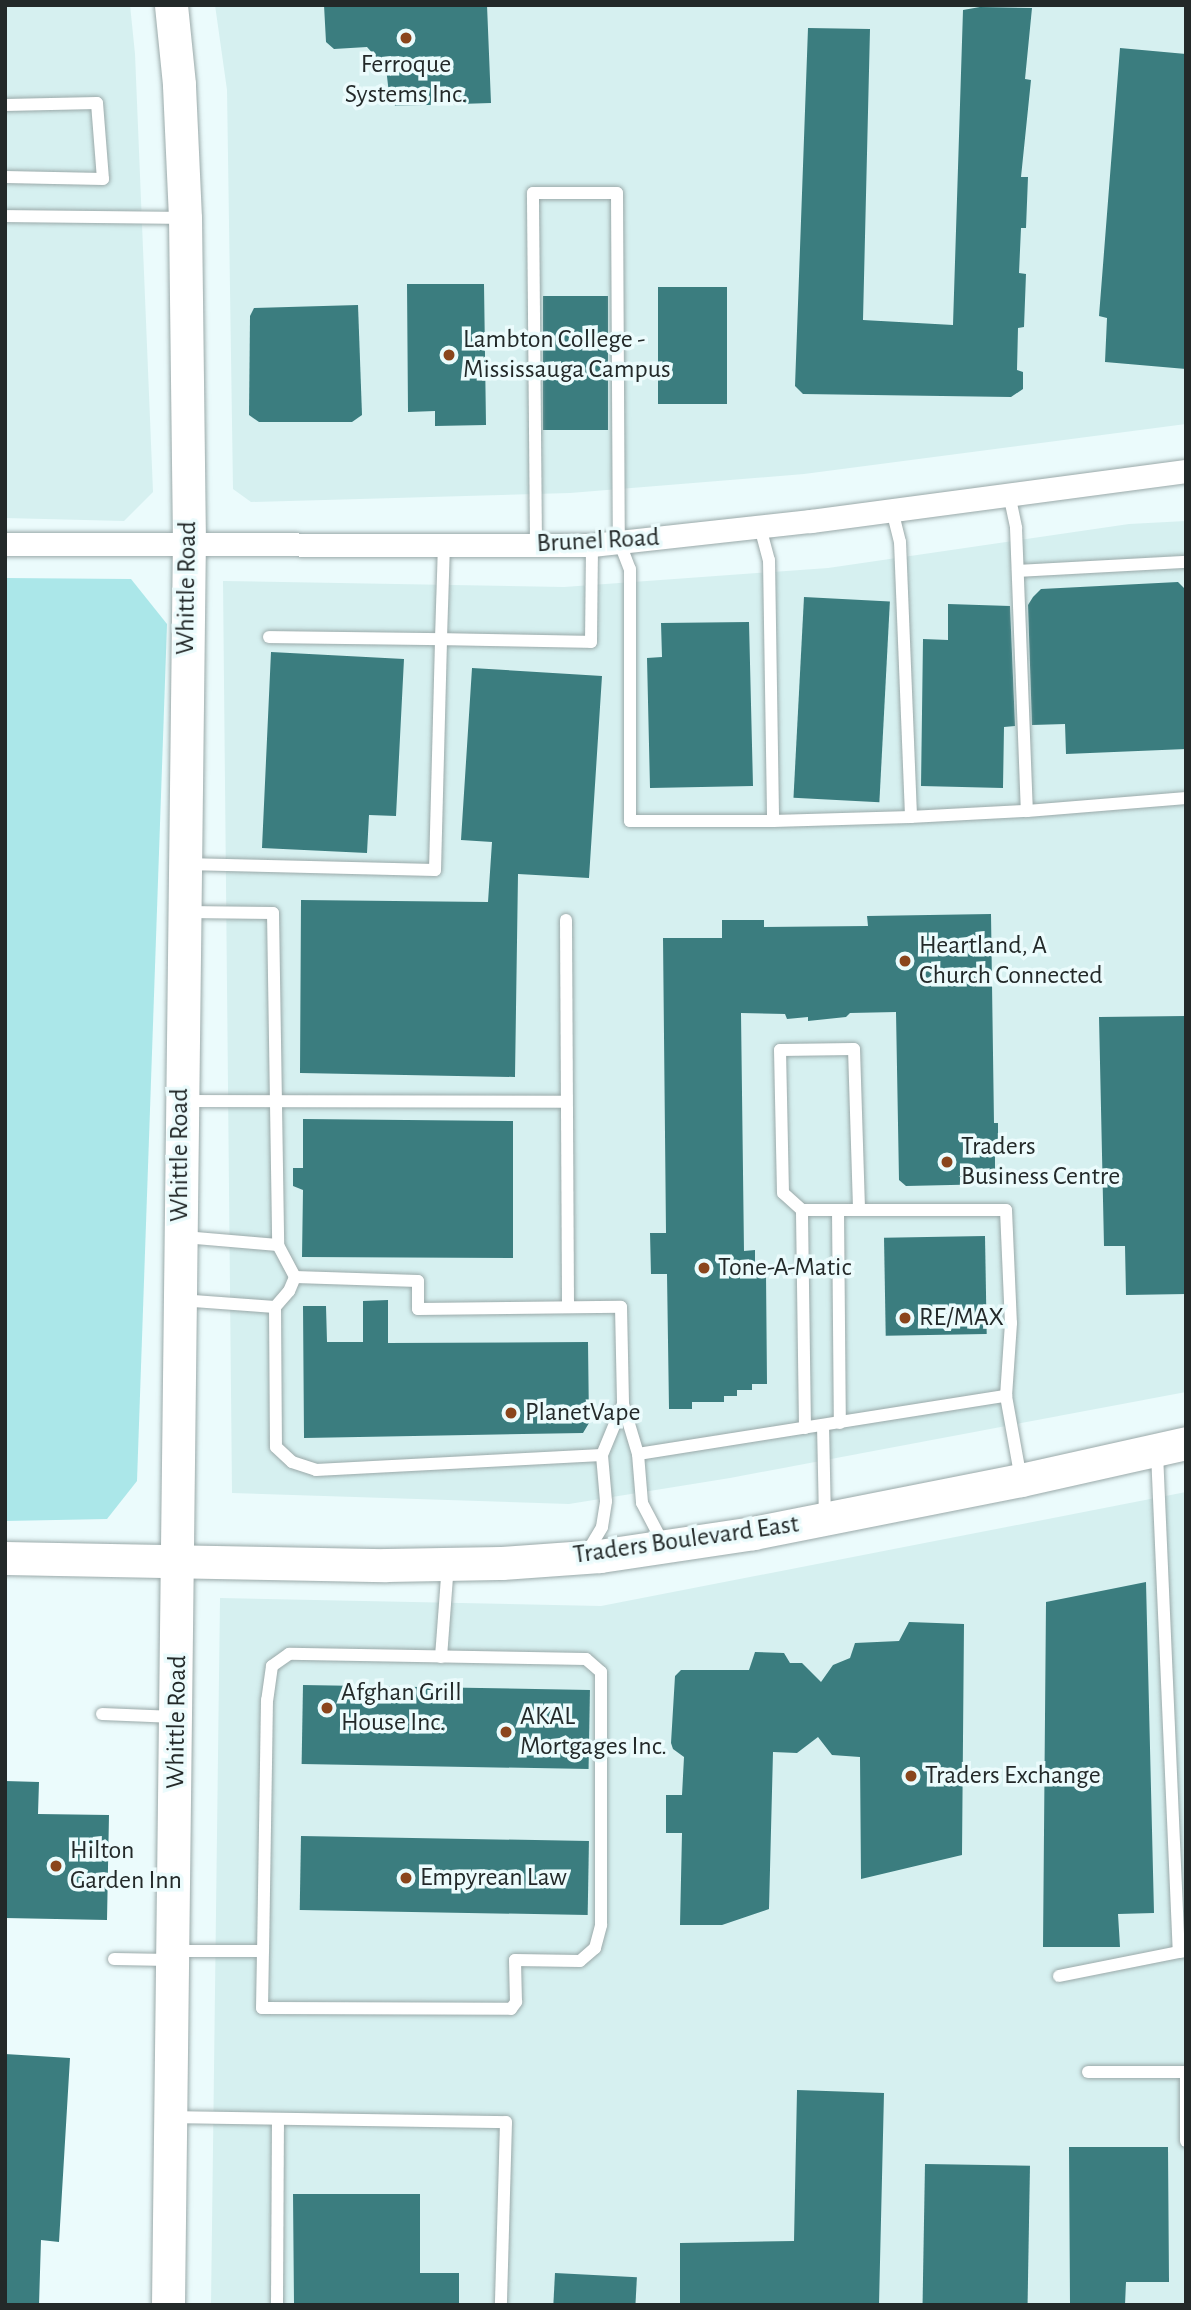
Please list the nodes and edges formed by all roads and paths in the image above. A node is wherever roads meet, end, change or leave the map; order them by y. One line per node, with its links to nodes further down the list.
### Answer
1 (171, 5): 5 (street, Whittle Road)
2 (5, 104): 3 (lane)
3 (5, 177)
4 (5, 216): 5 (lane)
5 (185, 218): 12 (street, Whittle Road)
6 (1186, 471): 7 (street, Brunel Road)
7 (1009, 494): 8 (street, Brunel Road); 17 (lane)
8 (892, 510): 9 (street, Brunel Road); 22 (lane)
9 (760, 527): 10 (street, Brunel Road); 23 (lane)
10 (620, 541): 14 (lane); 15 (street, Brunel Road); 23 (lane)
11 (5, 544): 12 (street, Brunel Road)
12 (188, 544): 13 (street, Brunel Road); 24 (street, Whittle Road)
13 (444, 545): 14 (street, Brunel Road); 19 (lane)
14 (536, 545): 15 (street, Brunel Road)
15 (592, 545): 19 (lane)
16 (1186, 562): 17 (lane)
17 (1018, 571): 21 (lane)
18 (269, 637): 19 (lane)
19 (442, 639): 24 (lane)
20 (1186, 798): 21 (lane)
21 (1027, 811): 22 (lane)
22 (911, 817): 23 (lane)
23 (773, 821)
24 (183, 864): 25 (street, Whittle Road)
25 (183, 912): 27 (street, Whittle Road); 28 (lane)
26 (566, 920): 29 (lane)
27 (180, 1101): 28 (lane); 33 (street, Whittle Road)
28 (276, 1102): 29 (lane); 34 (lane)
29 (566, 1102): 38 (lane)
30 (802, 1210): 31 (lane); 32 (lane); 43 (lane)
31 (838, 1210): 32 (lane); 41 (lane)
32 (859, 1210): 39 (lane)
33 (180, 1236): 34 (lane); 36 (street, Whittle Road)
34 (278, 1245): 35 (lane)
35 (295, 1277): 37 (lane); 38 (lane)
36 (180, 1300): 37 (lane); 52 (street, Whittle Road)
37 (275, 1307): 46 (lane)
38 (568, 1307): 40 (lane)
39 (1006, 1396): 41 (lane); 47 (lane)
40 (623, 1404): 45 (lane); 46 (lane)
41 (840, 1423): 42 (lane)
42 (823, 1425): 43 (lane); 48 (lane)
43 (805, 1428): 45 (lane)
44 (1171, 1446): 47 (street, Traders Boulevard East); 58 (lane)
45 (638, 1454): 49 (lane)
46 (602, 1455): 50 (lane)
47 (1021, 1480): 48 (street, Traders Boulevard East)
48 (825, 1519): 49 (street, Traders Boulevard East)
49 (664, 1546): 50 (street, Traders Boulevard East)
50 (584, 1557): 53 (street, Traders Boulevard East)
51 (5, 1558): 52 (street, Traders Boulevard East)
52 (179, 1560): 53 (street, Traders Boulevard East); 56 (street, Whittle Road)
53 (448, 1564): 54 (lane)
54 (441, 1657): 57 (lane); 57 (lane)
55 (102, 1714): 56 (lane)
56 (177, 1717): 59 (street, Whittle Road)
57 (263, 1951): 59 (lane)
58 (1183, 1951): 61 (lane)
59 (174, 1956): 60 (lane); 64 (street, Whittle Road)
60 (114, 1959)
61 (1059, 1976)
62 (1088, 2072): 63 (lane)
63 (1185, 2072): 66 (lane)
64 (171, 2117): 65 (lane); 67 (street, Whittle Road)
65 (278, 2119): 68 (lane); 69 (lane)
66 (1186, 2141)
67 (168, 2305)
68 (277, 2305)
69 (501, 2305)

